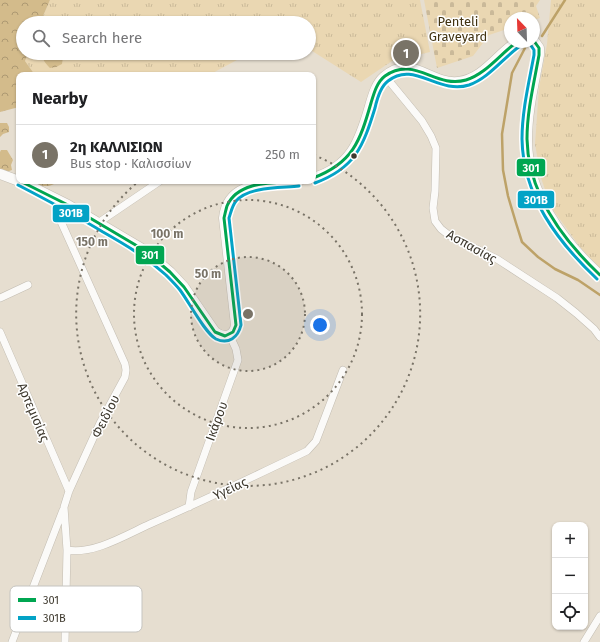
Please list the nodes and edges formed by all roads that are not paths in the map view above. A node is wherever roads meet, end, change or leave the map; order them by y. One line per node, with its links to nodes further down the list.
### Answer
1 (508, 48): 3 (main road)
2 (539, 48): 12 (main road)
3 (386, 76): 5 (main road); 17 (street, Ασπασίας)
4 (0, 174): 6 (main road)
5 (316, 177)
6 (16, 180)
7 (26, 184): 10 (main road)
8 (156, 184): 11 (street)
9 (271, 184): 16 (main road)
10 (68, 205): 11 (main road); 19 (street, Φειδίου)
11 (98, 223): 16 (main road)
12 (600, 275)
13 (28, 286): 14 (street)
14 (0, 298)
15 (0, 332): 19 (street, Αρτεμισίας)
16 (230, 336): 21 (street, Ικάρου)
17 (600, 337)
18 (343, 370): 21 (street, Υγείας)
19 (69, 491): 20 (street, Φειδίου)
20 (64, 507): 22 (street, Φειδίου); 23 (street)
21 (189, 507): 22 (street, Υγείας)
22 (67, 550): 24 (street, Φειδίου)
23 (34, 586)
24 (66, 586)
25 (600, 616): 30 (street)
26 (16, 632): 28 (street)
27 (65, 632): 29 (street, Φειδίου)
28 (12, 642)
29 (65, 642)
30 (584, 642)

